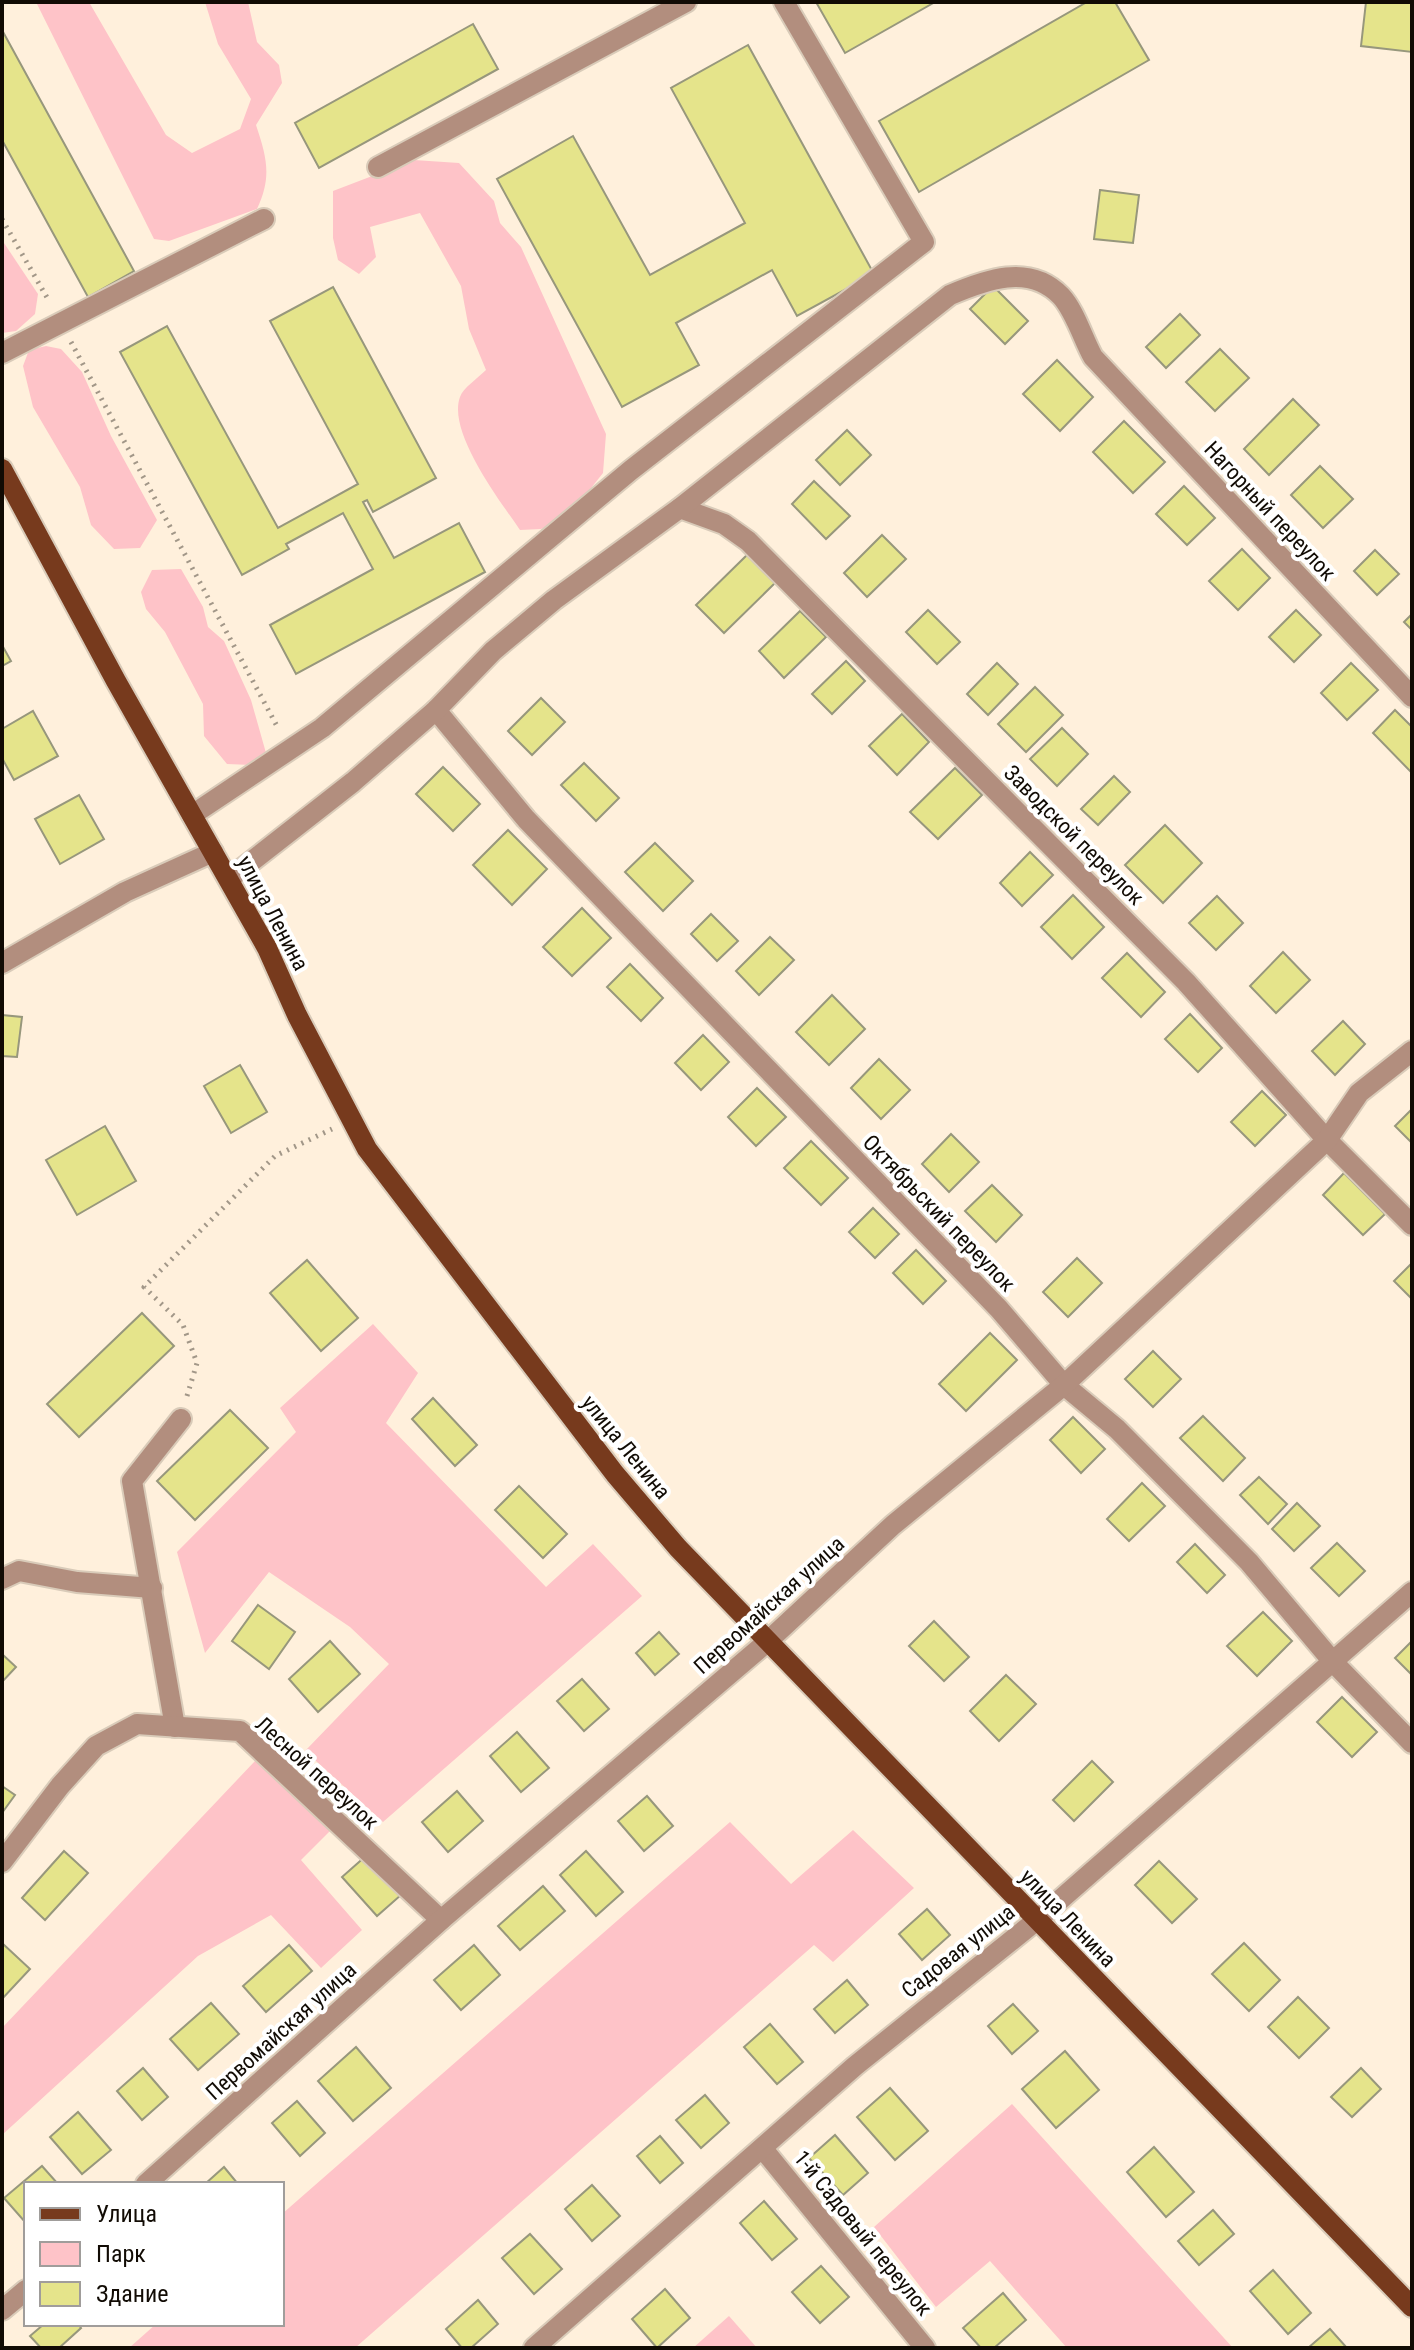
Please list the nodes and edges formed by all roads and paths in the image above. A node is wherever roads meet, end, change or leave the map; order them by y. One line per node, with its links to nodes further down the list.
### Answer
1 (686, 2): 3 (street)
2 (784, 2): 12 (street)
3 (378, 167)
4 (2, 219): 6 (path)
5 (264, 219): 6 (street)
6 (61, 323): 7 (street); 12 (path)
7 (2, 353)
8 (2, 469): 13 (main road, улица Ленина)
9 (680, 508): 10 (street, Нагорный переулок); 11 (street, Нагорный переулок); 19 (street, Заводской переулок)
10 (1412, 697)
11 (436, 710): 15 (street, Нагорный переулок); 21 (street, Октябрьский переулок)
12 (290, 750): 13 (street)
13 (192, 815): 14 (main road, улица Ленина)
14 (213, 852): 15 (main road, улица Ленина); 16 (street)
15 (229, 879): 18 (main road, улица Ленина)
16 (2, 963)
17 (1412, 1051): 19 (street, Первомайская улица)
18 (351, 1120): 22 (path); 26 (main road, улица Ленина)
19 (1327, 1140): 20 (street, Заводской переулок); 21 (street, Первомайская улица)
20 (1412, 1225)
21 (1064, 1385): 26 (street, Первомайская улица); 27 (street, Октябрьский переулок)
22 (181, 1419): 24 (street)
23 (2, 1579): 24 (street)
24 (152, 1588): 28 (street)
25 (1412, 1592): 27 (street, Садовая улица)
26 (767, 1642): 31 (street, Первомайская улица); 32 (main road, улица Ленина)
27 (1334, 1663): 29 (street, Октябрьский переулок); 32 (street, Садовая улица)
28 (175, 1727): 30 (street, Лесной переулок); 31 (street, Лесной переулок)
29 (1412, 1743)
30 (2, 1862)
31 (441, 1920): 34 (street, Первомайская улица)
32 (1037, 1920): 33 (street, Садовая улица); 36 (main road, улица Ленина)
33 (763, 2149): 38 (street, Садовая улица); 39 (street, 1-й Садовый переулок)
34 (148, 2182)
35 (24, 2292): 37 (street)
36 (1412, 2307)
37 (2, 2310)
38 (534, 2348)
39 (925, 2348)

